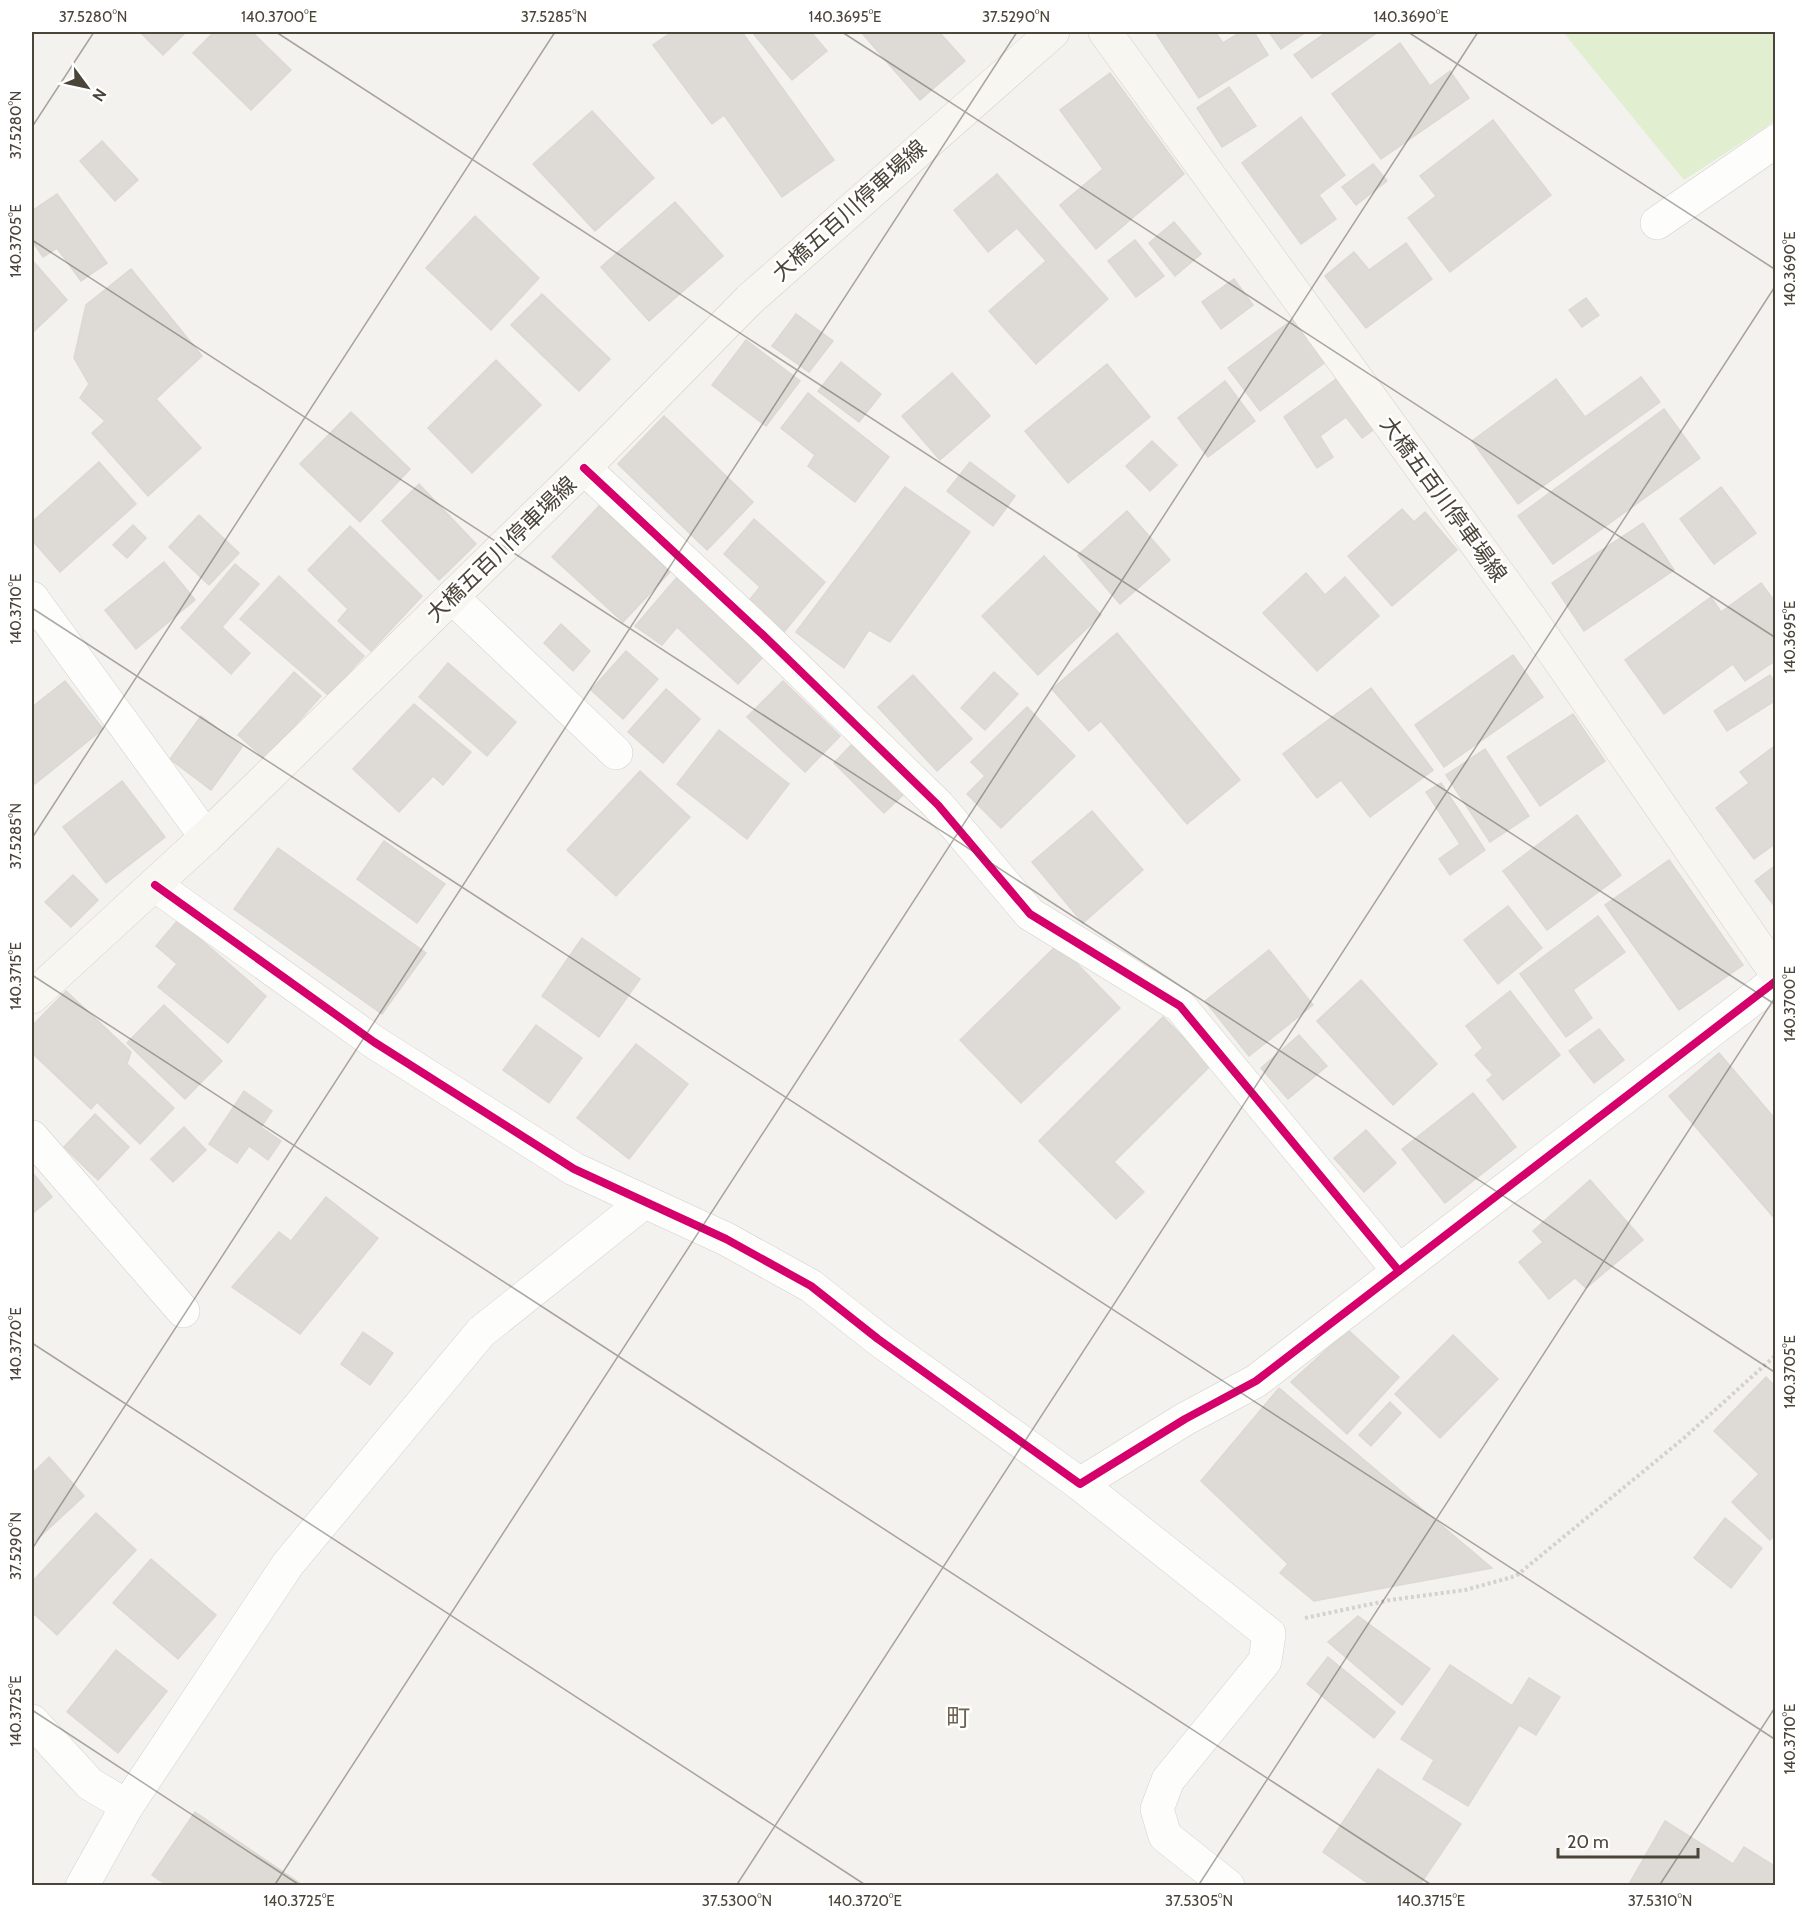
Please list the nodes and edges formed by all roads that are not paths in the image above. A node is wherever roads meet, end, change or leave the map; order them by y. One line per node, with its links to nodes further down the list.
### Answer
1 (1053, 32): 5 (main road, 大橋五百川停車場線)
2 (1105, 32): 11 (main road, 大橋五百川停車場線)
3 (1776, 141): 4 (street)
4 (1657, 223)
5 (584, 468): 6 (main road, 大橋五百川停車場線); 16 (street)
6 (452, 597): 8 (street); 9 (main road, 大橋五百川停車場線)
7 (32, 598): 9 (street)
8 (616, 753)
9 (206, 837): 10 (main road, 大橋五百川停車場線)
10 (154, 885): 13 (main road, 大橋五百川停車場線); 15 (street)
11 (1776, 973)
12 (1776, 981): 16 (street)
13 (32, 998)
14 (32, 1137): 17 (street)
15 (644, 1202): 18 (street); 20 (street)
16 (1399, 1271): 18 (street)
17 (183, 1311)
18 (1080, 1484): 22 (street)
19 (32, 1721): 20 (street)
20 (127, 1806): 21 (street)
21 (82, 1886)
22 (1227, 1886)

